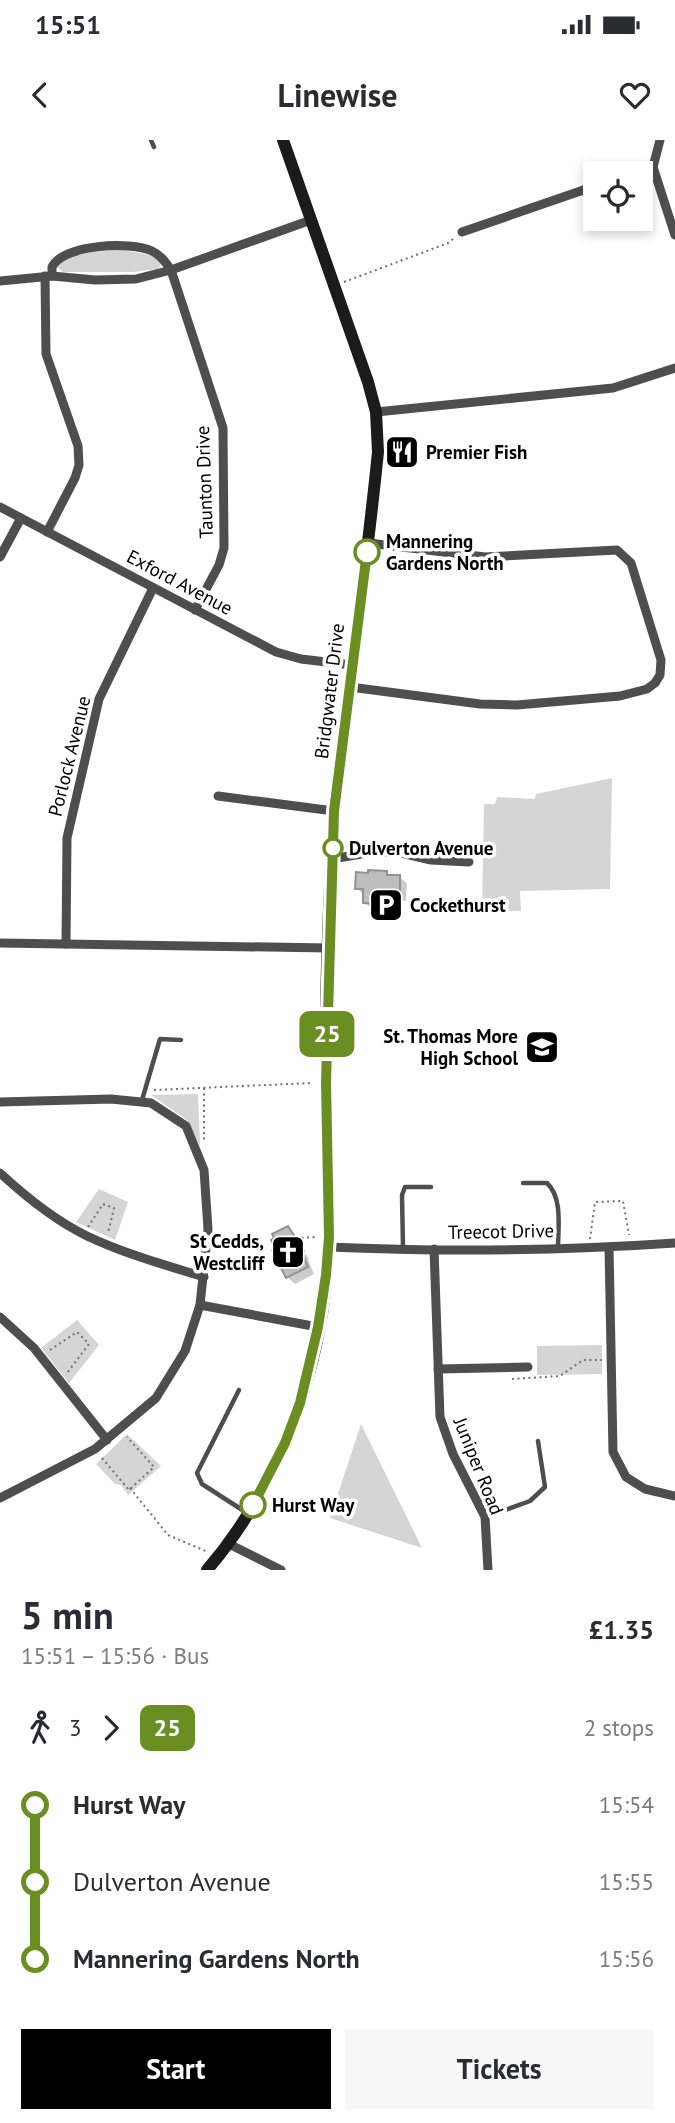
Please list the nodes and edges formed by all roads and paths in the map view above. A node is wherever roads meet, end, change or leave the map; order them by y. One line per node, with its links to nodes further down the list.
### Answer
1 (151, 140): 4 (lane)
2 (283, 140): 7 (street, Bridgwater Drive)
3 (660, 140): 5 (street)
4 (154, 147)
5 (653, 167): 9 (street)
6 (583, 190): 8 (street)
7 (311, 220): 10 (street); 13 (street, Bridgwater Drive)
8 (462, 232): 13 (path)
9 (675, 235)
10 (171, 270): 11 (street); 11 (street); 22 (street, Taunton Drive)
11 (49, 276): 12 (street); 18 (street)
12 (0, 281)
13 (335, 286): 15 (street, Bridgwater Drive)
14 (675, 368): 15 (street)
15 (376, 412): 19 (street, Bridgwater Drive)
16 (0, 507): 17 (street, Exford Avenue)
17 (21, 518): 18 (street, Exford Avenue); 20 (street)
18 (47, 532): 21 (street, Exford Avenue)
19 (369, 543): 23 (street, Bridgwater Drive); 24 (street)
20 (0, 557)
21 (153, 588): 22 (street, Exford Avenue); 30 (street, Porlock Avenue)
22 (195, 610): 23 (street, Exford Avenue)
23 (352, 665): 24 (street, Bridgwater Drive)
24 (350, 687): 26 (street, Bridgwater Drive)
25 (218, 796): 26 (street)
26 (334, 811): 27 (street, Bridgwater Drive)
27 (332, 859): 28 (street); 31 (street, Bridgwater Drive)
28 (468, 862)
29 (0, 943): 30 (street)
30 (66, 944): 31 (street)
31 (328, 948): 33 (street, Bridgwater Drive)
32 (181, 1040): 35 (lane)
33 (326, 1082): 34 (path); 43 (street, Bridgwater Drive)
34 (204, 1087): 35 (path); 37 (path)
35 (141, 1101): 36 (street); 52 (street)
36 (0, 1102)
37 (204, 1143)
38 (0, 1173): 41 (street)
39 (523, 1183): 49 (lane)
40 (431, 1187): 50 (lane)
41 (83, 1234): 45 (street); 45 (path)
42 (296, 1238): 43 (path)
43 (328, 1242): 50 (street, Treecot Drive); 55 (street, Bridgwater Drive)
44 (675, 1242): 46 (street, Treecot Drive)
45 (105, 1243): 52 (street)
46 (631, 1246): 47 (path); 48 (street, Treecot Drive)
47 (589, 1247): 48 (street, Treecot Drive); 49 (street, Treecot Drive)
48 (609, 1247): 57 (street)
49 (558, 1248): 51 (street, Treecot Drive)
50 (403, 1249): 51 (street, Treecot Drive)
51 (435, 1249): 60 (street, Juniper Road)
52 (204, 1277): 53 (street)
53 (200, 1305): 55 (street); 63 (street)
54 (0, 1317): 56 (street)
55 (318, 1327): 70 (street, Bridgwater Drive)
56 (41, 1357): 61 (street); 61 (path)
57 (611, 1360): 58 (path); 68 (street)
58 (511, 1367): 59 (street); 60 (street)
59 (528, 1367)
60 (438, 1369): 71 (street, Juniper Road)
61 (61, 1382): 64 (street)
62 (239, 1390): 70 (lane)
63 (120, 1429): 64 (street); 67 (path)
64 (107, 1440): 66 (street)
65 (538, 1441): 71 (lane)
66 (95, 1449): 67 (path); 69 (street)
67 (131, 1488): 73 (path)
68 (675, 1496)
69 (0, 1498)
70 (248, 1513): 72 (street, Bridgwater Drive)
71 (485, 1517): 76 (street, Juniper Road)
72 (229, 1544): 73 (street, Bridgwater Drive); 75 (street)
73 (218, 1556): 74 (street, Bridgwater Drive)
74 (207, 1570)
75 (281, 1570)
76 (488, 1570)

